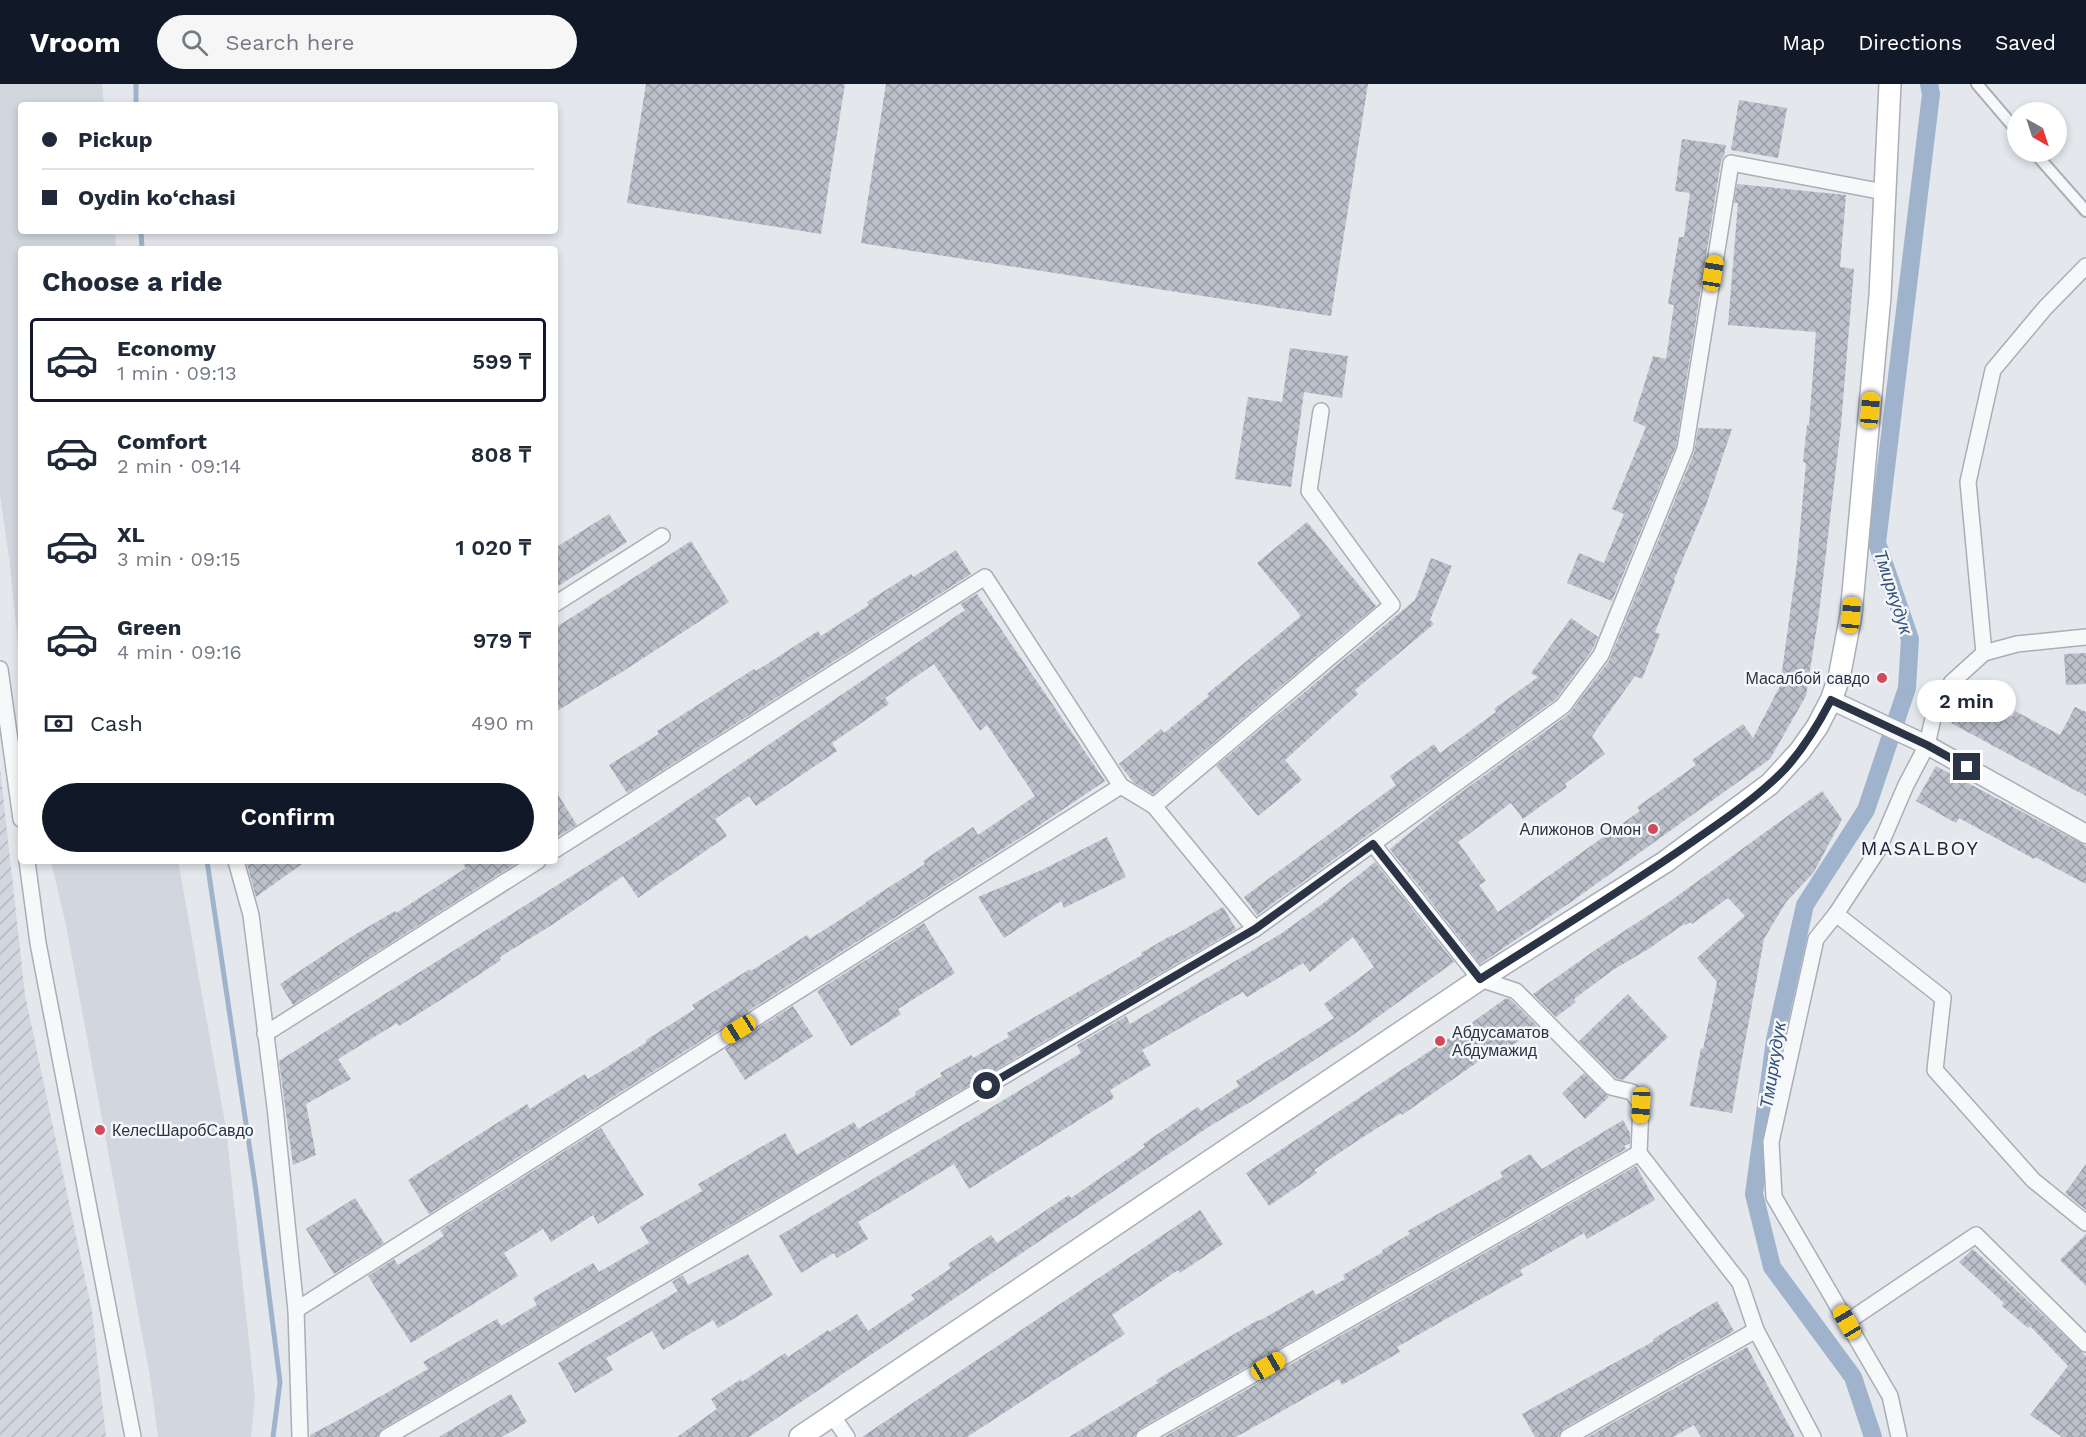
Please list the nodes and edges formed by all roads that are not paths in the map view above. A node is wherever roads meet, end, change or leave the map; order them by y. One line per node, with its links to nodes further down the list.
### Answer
1 (1977, 84): 3 (street)
2 (1895, 87): 5 (main road)
3 (2007, 119)
4 (2043, 162): 6 (street)
5 (1884, 192): 14 (main road); 20 (street)
6 (2086, 211)
7 (2086, 266): 12 (street)
8 (1321, 411): 18 (street)
9 (662, 536): 10 (street)
10 (558, 602)
11 (2086, 637): 12 (street)
12 (1984, 653): 15 (street)
13 (0, 669): 17 (street)
14 (1831, 700): 15 (street); 27 (main road)
15 (1927, 745): 19 (street); 25 (street)
16 (1121, 786): 18 (street); 21 (street); 31 (street)
17 (18, 798)
18 (1154, 806): 26 (street)
19 (2086, 834)
20 (1373, 844): 26 (street); 27 (street)
21 (558, 848)
22 (27, 864): 36 (street)
23 (237, 864): 28 (street)
24 (533, 864): 28 (street)
25 (1836, 914): 30 (street); 32 (street)
26 (1255, 929): 38 (street)
27 (1480, 979): 29 (street); 35 (main road)
28 (265, 1034): 31 (street)
29 (1639, 1154): 33 (street); 41 (street)
30 (2086, 1223)
31 (296, 1310): 37 (street)
32 (1847, 1322): 34 (street); 44 (street)
33 (1756, 1330): 42 (street); 43 (street)
34 (2086, 1344)
35 (832, 1415): 39 (main road); 40 (street)
36 (133, 1437)
37 (300, 1437)
38 (387, 1437)
39 (800, 1437)
40 (847, 1437)
41 (1144, 1437)
42 (1569, 1437)
43 (1813, 1437)
44 (1899, 1437)

